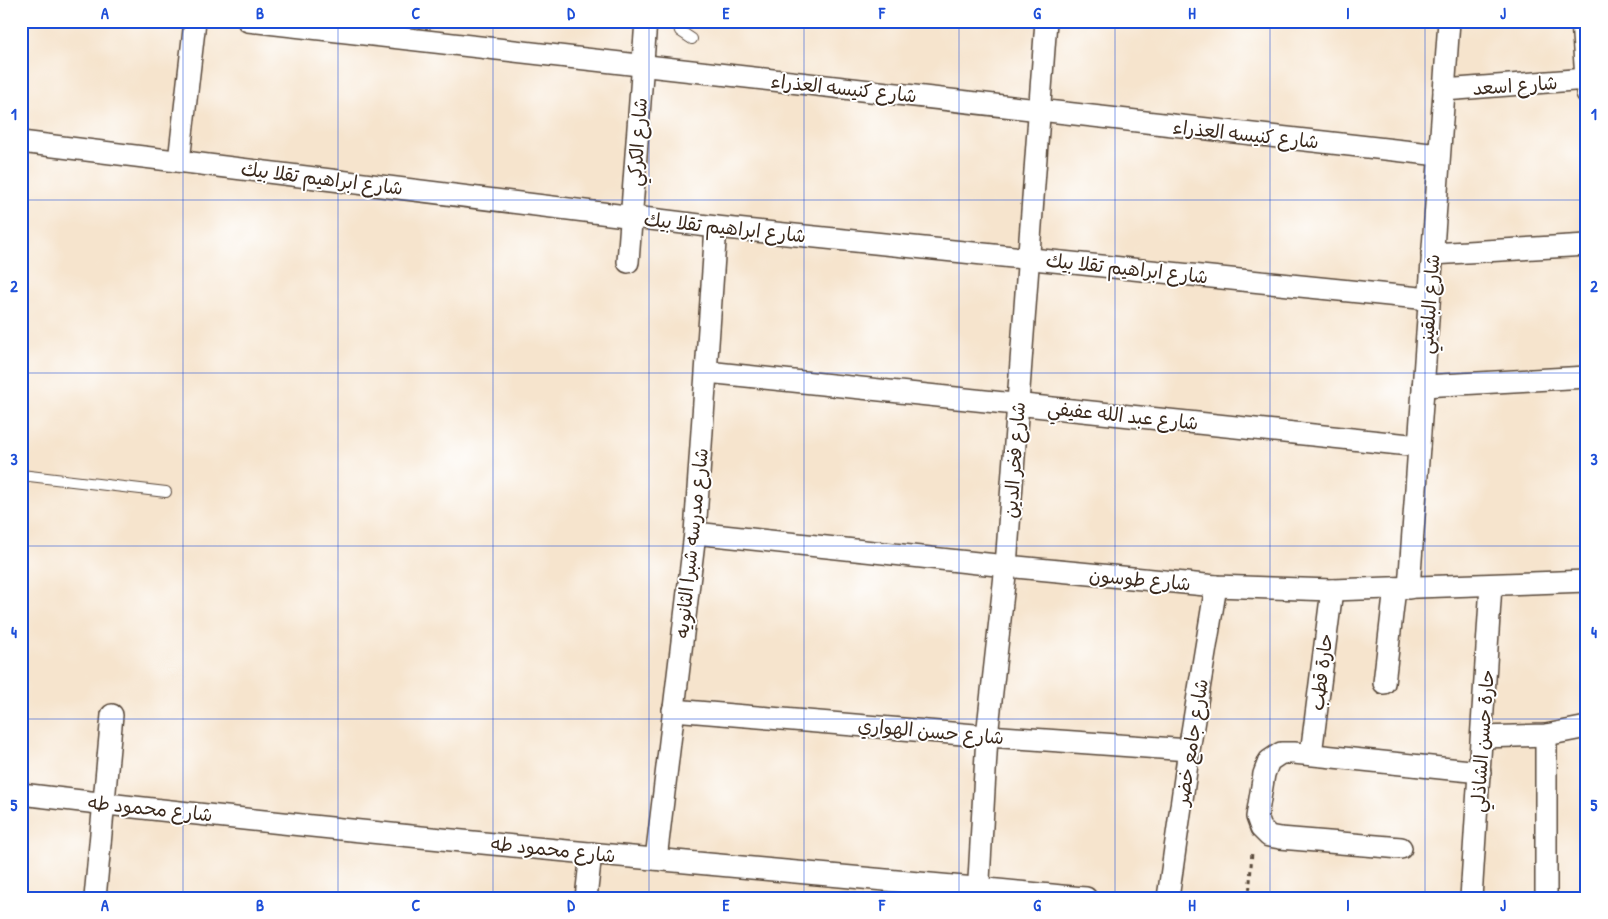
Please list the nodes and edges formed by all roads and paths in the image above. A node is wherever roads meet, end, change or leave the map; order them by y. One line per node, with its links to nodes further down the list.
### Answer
1 (196, 21): 15 (street)
2 (248, 21): 9 (street, شارع كنيسه العذراء)
3 (646, 21): 9 (street, شارع الكركي)
4 (677, 21): 8 (lane)
5 (1046, 21): 12 (street, شارع فخر الدين)
6 (1449, 21): 11 (street, شارع البلقيني)
7 (1582, 21): 10 (street)
8 (692, 39)
9 (643, 65): 12 (street, شارع كنيسه العذراء); 16 (street, شارع الكركي)
10 (1586, 84): 11 (street, شارع اسعد)
11 (1444, 90): 14 (street, شارع البلقيني)
12 (1040, 110): 14 (street, شارع كنيسه العذراء); 20 (street, شارع فخر الدين)
13 (21, 142): 15 (street, شارع ابراهيم تقلا بيك)
14 (1439, 156): 19 (street, شارع البلقيني)
15 (179, 161): 16 (street, شارع ابراهيم تقلا بيك)
16 (632, 216): 17 (street, شارع ابراهيم تقلا بيك); 21 (street, شارع الكركي)
17 (716, 227): 20 (street, شارع ابراهيم تقلا بيك); 23 (street, شارع مدرسه شبرا الثانويه)
18 (1587, 245): 19 (street)
19 (1432, 254): 22 (street, شارع البلقيني)
20 (1028, 258): 22 (street, شارع ابراهيم تقلا بيك); 26 (street, شارع فخر الدين)
21 (628, 262)
22 (1429, 299): 25 (street, شارع البلقيني)
23 (707, 372): 26 (street, شارع عبد الله عفيفي); 30 (street, شارع مدرسه شبرا الثانويه)
24 (1587, 377): 25 (street)
25 (1423, 386): 27 (street, شارع البلقيني)
26 (1018, 405): 27 (street, شارع عبد الله عفيفي); 31 (street, شارع فخر الدين)
27 (1419, 446): 35 (street, شارع البلقيني)
28 (21, 475): 29 (lane)
29 (166, 492)
30 (695, 533): 31 (street, شارع طوسون); 38 (street, شارع مدرسه شبرا الثانويه)
31 (1006, 566): 34 (street, شارع طوسون); 42 (street, شارع فخر الدين)
32 (1587, 581): 33 (street, شارع طوسون)
33 (1491, 585): 35 (street, شارع طوسون); 43 (street, حارة حسن الشاذلي)
34 (1216, 586): 36 (street, شارع طوسون); 44 (street, شارع جامع خضر)
35 (1402, 588): 36 (street, شارع طوسون); 37 (street, شارع البلقيني)
36 (1332, 590): 45 (street, حارة قطب)
37 (1384, 683)
38 (673, 710): 42 (street, شارع حسن الهواري); 52 (street, شارع مدرسه شبرا الثانويه)
39 (112, 715): 48 (street)
40 (1587, 727): 41 (street)
41 (1546, 735): 43 (street); 60 (street)
42 (987, 736): 44 (street, شارع حسن الهواري); 53 (street, شارع فخر الدين)
43 (1482, 736): 46 (street, حارة حسن الشاذلي)
44 (1189, 750): 57 (street, شارع جامع خضر)
45 (1311, 754): 46 (street); 49 (street)
46 (1480, 772): 59 (street, حارة حسن الشاذلي)
47 (21, 794): 48 (street, شارع محمود طه)
48 (104, 804): 51 (street, شارع محمود طه); 54 (street)
49 (1261, 828): 50 (street); 58 (path)
50 (1401, 848)
51 (591, 853): 52 (street, شارع محمود طه); 55 (street)
52 (656, 859): 53 (street, شارع محمود طه)
53 (979, 893): 56 (street, شارع محمود طه)
54 (95, 898)
55 (586, 898)
56 (1086, 898)
57 (1168, 898)
58 (1249, 898)
59 (1472, 898)
60 (1546, 898)

